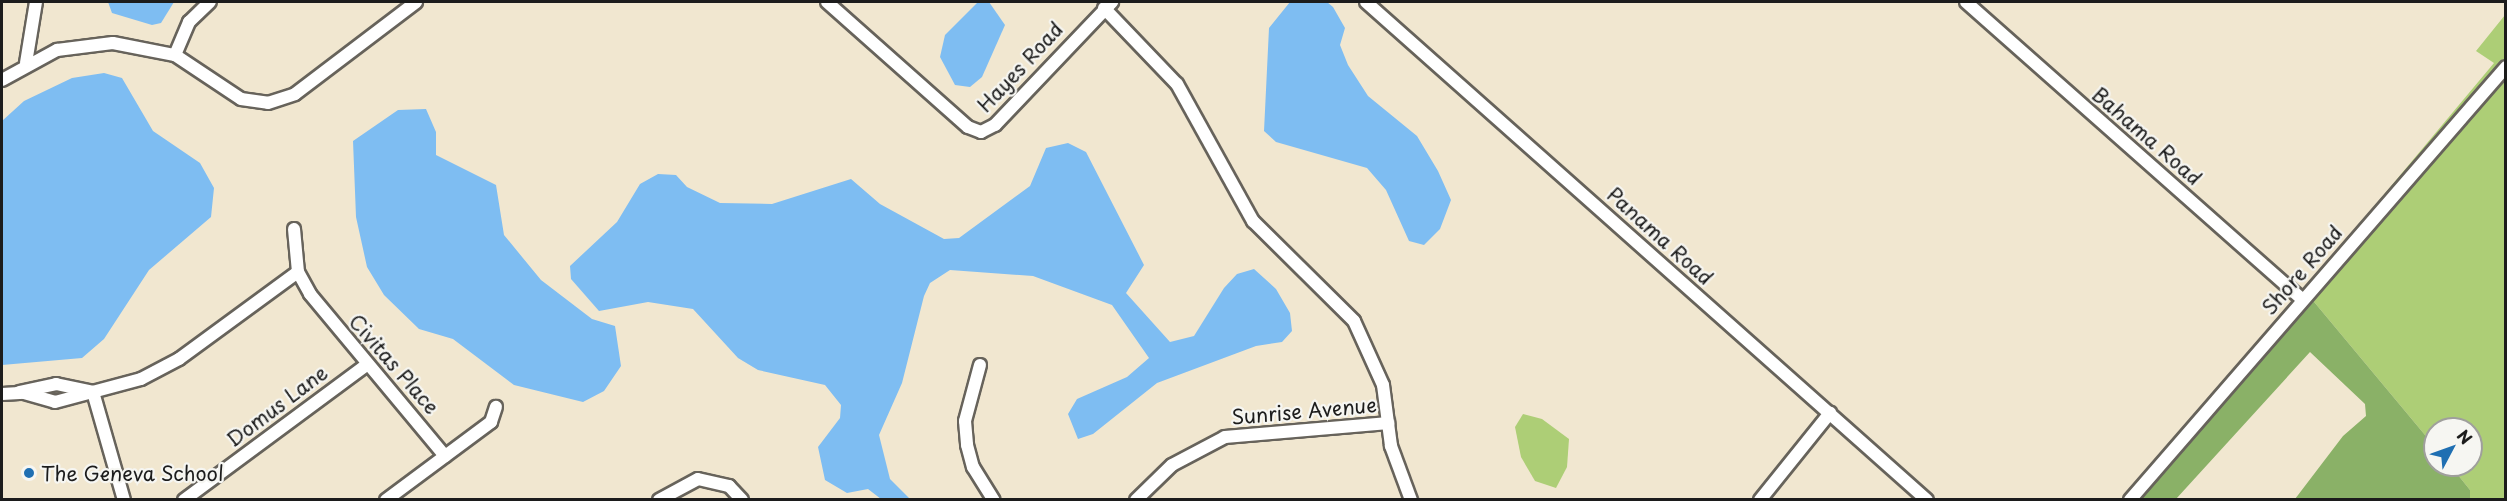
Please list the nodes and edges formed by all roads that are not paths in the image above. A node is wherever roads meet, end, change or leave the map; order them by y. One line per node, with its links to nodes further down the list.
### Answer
1 (36, 2): 9 (street)
2 (210, 2): 8 (street)
3 (416, 2): 8 (street)
4 (827, 2): 7 (street, Hayes Road)
5 (1366, 2): 21 (street, Panama Road)
6 (1966, 2): 14 (street, Bahama Road)
7 (1108, 5): 22 (street)
8 (175, 55): 9 (street)
9 (26, 63): 11 (street)
10 (2505, 67): 14 (street, Shore Road)
11 (2, 80)
12 (294, 229): 13 (street)
13 (298, 272): 15 (street, Civitas Place); 17 (street)
14 (2302, 299): 34 (street, Shore Road)
15 (365, 366): 23 (street, Civitas Place); 25 (street, Domus Lane)
16 (980, 366): 29 (street)
17 (93, 392): 18 (street); 18 (street); 24 (street)
18 (18, 393): 19 (street)
19 (2, 394)
20 (496, 407): 23 (street)
21 (1830, 413): 32 (street); 33 (street, Panama Road)
22 (1388, 423): 30 (street, Sunrise Avenue); 31 (street)
23 (445, 456): 26 (street)
24 (124, 500)
25 (184, 500)
26 (386, 500)
27 (659, 500): 28 (street)
28 (742, 500)
29 (994, 500)
30 (1136, 500)
31 (1411, 500)
32 (1760, 500)
33 (1927, 500)
34 (2130, 500)

